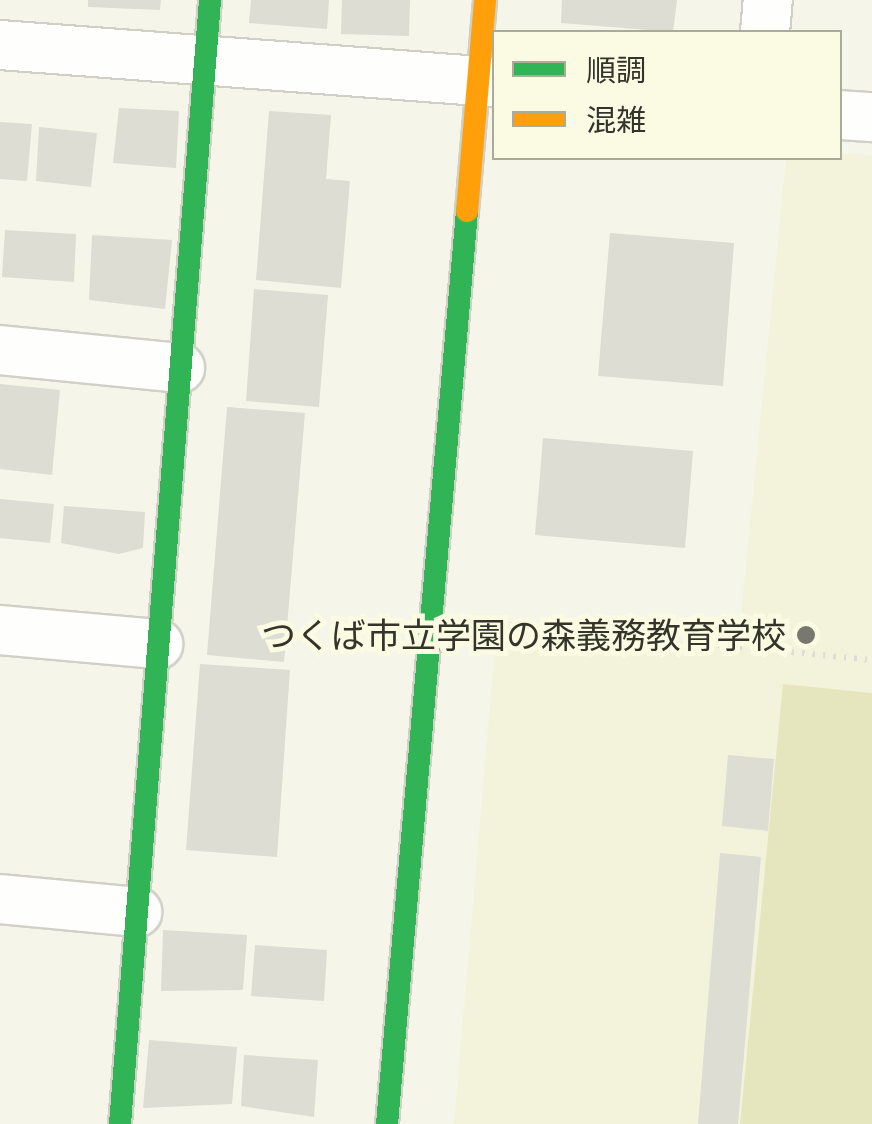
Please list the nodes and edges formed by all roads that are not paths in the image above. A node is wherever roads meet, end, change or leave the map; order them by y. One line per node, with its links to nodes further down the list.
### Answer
1 (210, 0): 6 (street)
2 (485, 0): 7 (street)
3 (768, 0): 4 (street)
4 (765, 30)
5 (0, 44): 6 (street)
6 (205, 62): 7 (street); 11 (street)
7 (486, 81): 17 (street)
8 (842, 114): 9 (street)
9 (872, 117)
10 (0, 350): 11 (street)
11 (180, 368): 13 (street)
12 (0, 630): 13 (street)
13 (158, 644): 15 (street)
14 (0, 899): 15 (street)
15 (137, 912): 16 (street)
16 (120, 1124)
17 (387, 1124)

